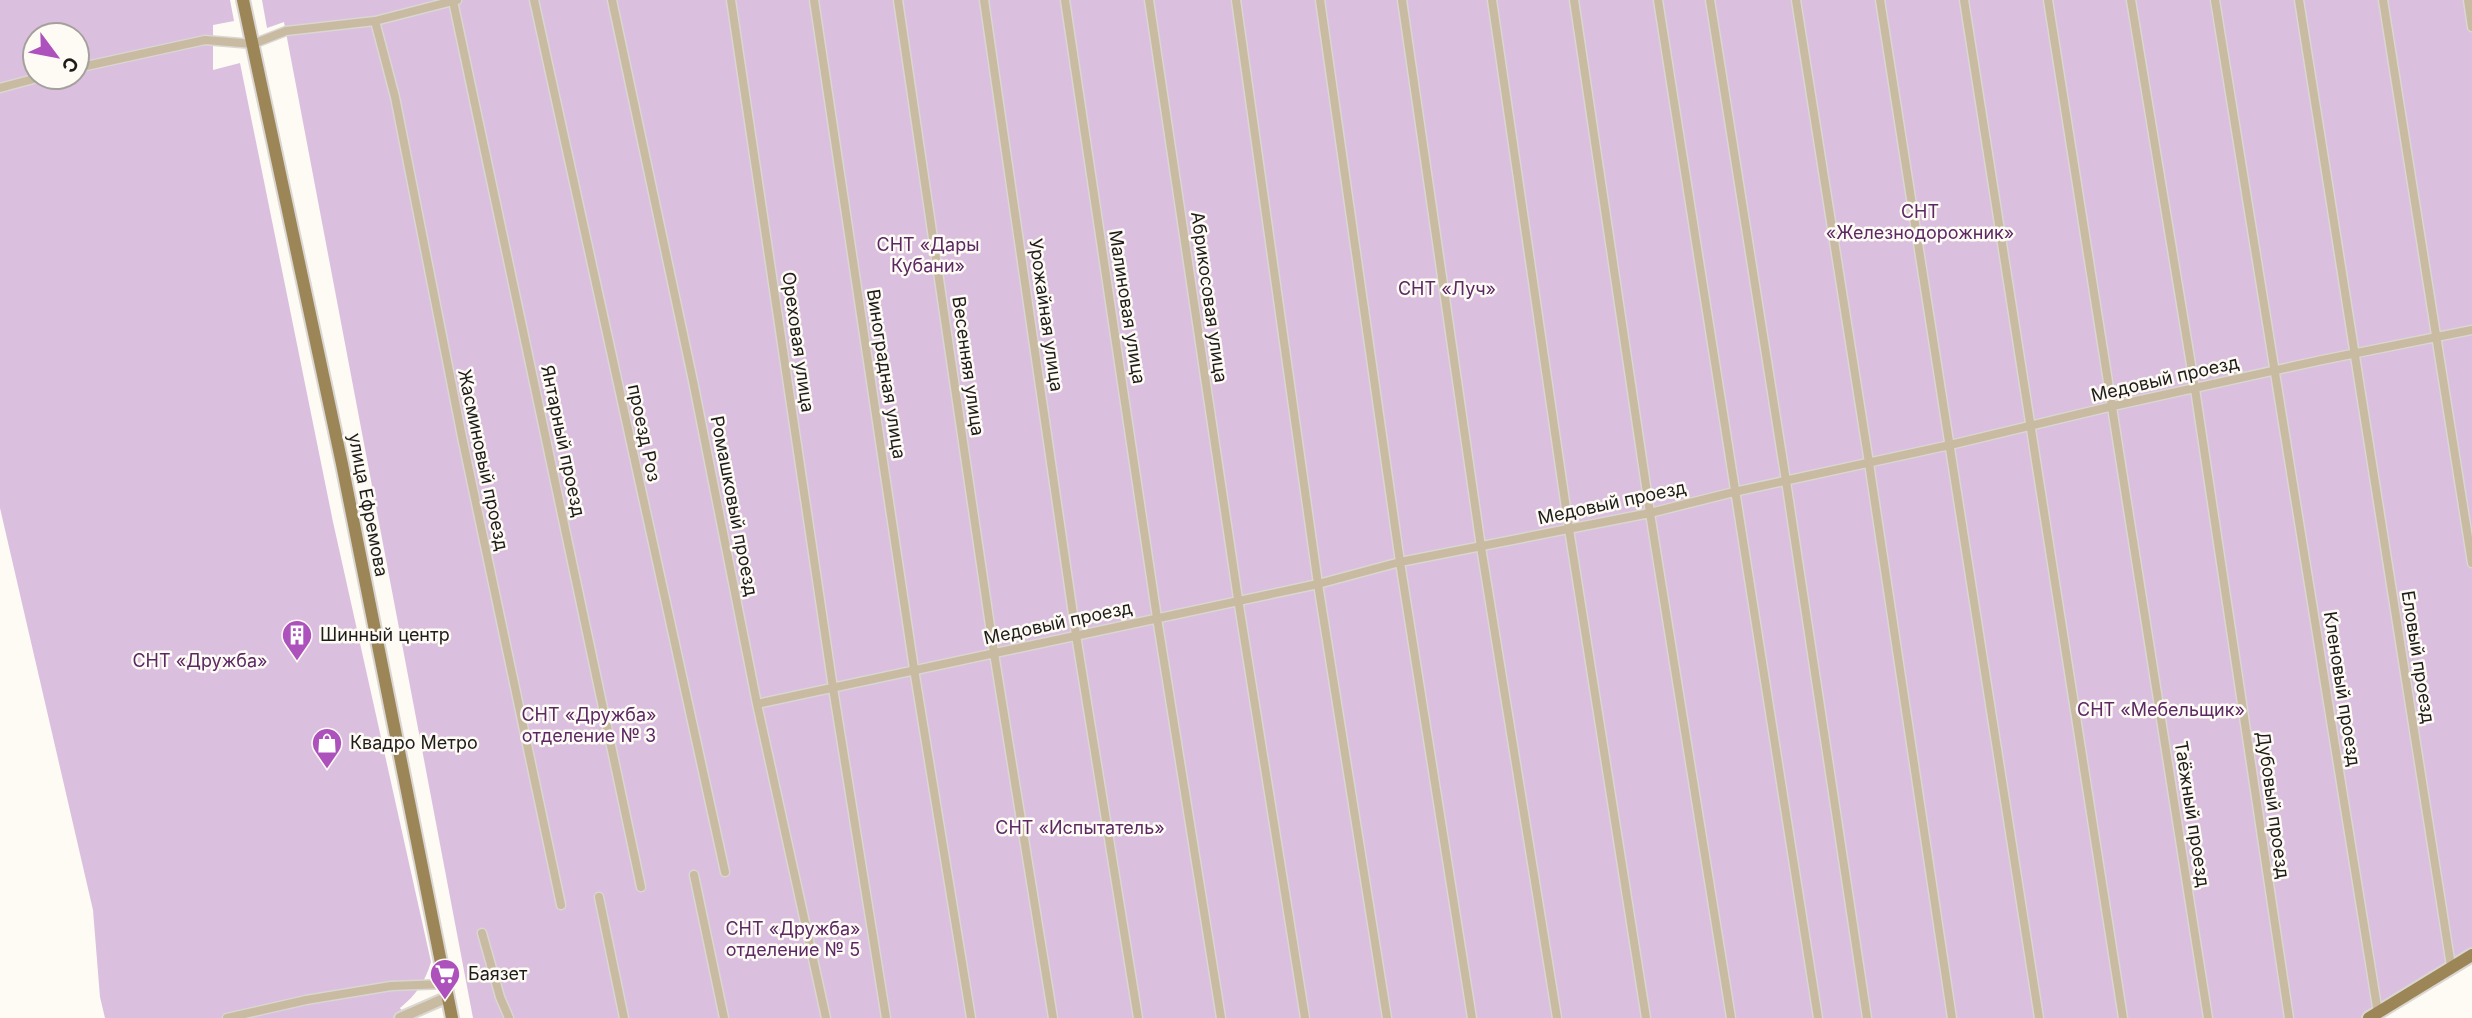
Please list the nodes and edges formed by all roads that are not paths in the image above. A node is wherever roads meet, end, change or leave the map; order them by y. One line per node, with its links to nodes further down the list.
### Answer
1 (243, 0): 29 (main road, улица Ефремова)
2 (534, 0): 57 (street, проезд Роз)
3 (612, 0): 56 (street, Ромашковый проезд)
4 (731, 0): 55 (street, Ореховая улица)
5 (814, 0): 54 (street, Виноградная улица)
6 (898, 0): 53 (street, Весенняя улица)
7 (984, 0): 52 (street, Урожайная улица)
8 (1065, 0): 51 (street, Малиновая улица)
9 (1149, 0): 50 (street, Абрикосовая улица)
10 (1236, 0): 49 (street)
11 (1320, 0): 47 (street)
12 (1402, 0): 46 (street)
13 (1492, 0): 45 (street)
14 (1574, 0): 44 (street)
15 (1658, 0): 43 (street)
16 (1710, 0): 42 (street)
17 (1796, 0): 41 (street)
18 (1880, 0): 40 (street)
19 (1964, 0): 39 (street)
20 (2048, 0): 38 (street, Таёжный проезд)
21 (2131, 0): 37 (street, Дубовый проезд)
22 (2215, 0): 36 (street, Кленовый проезд)
23 (2299, 0): 35 (street, Еловый проезд)
24 (2383, 0): 34 (street)
25 (2468, 0): 28 (street)
26 (455, 1): 27 (street); 59 (street, Янтарный проезд)
27 (375, 21): 29 (street); 61 (street, Жасминовый проезд)
28 (2472, 27)
29 (253, 44): 30 (street); 65 (main road, улица Ефремова)
30 (91, 65)
31 (21, 82): 32 (street)
32 (0, 88)
33 (2472, 330): 34 (street, Медовый проезд)
34 (2437, 337): 35 (street, Медовый проезд); 48 (street)
35 (2355, 353): 36 (street, Медовый проезд); 64 (street, Еловый проезд)
36 (2274, 371): 37 (street, Медовый проезд); 67 (street, Кленовый проезд)
37 (2195, 389): 38 (street, Медовый проезд); 92 (street, Дубовый проезд)
38 (2113, 406): 39 (street, Медовый проезд); 91 (street, Таёжный проезд)
39 (2030, 426): 40 (street, Медовый проезд); 90 (street)
40 (1950, 445): 41 (street, Медовый проезд); 89 (street)
41 (1869, 463): 42 (street, Медовый проезд); 88 (street)
42 (1786, 481): 43 (street, Медовый проезд); 87 (street)
43 (1734, 492): 44 (street, Медовый проезд); 86 (street)
44 (1650, 513): 45 (street, Медовый проезд); 85 (street)
45 (1569, 529): 46 (street, Медовый проезд); 84 (street)
46 (1481, 547): 47 (street, Медовый проезд); 83 (street)
47 (1400, 562): 49 (street, Медовый проезд); 82 (street)
48 (2472, 563)
49 (1318, 584): 50 (street, Медовый проезд); 81 (street)
50 (1238, 599): 51 (street, Медовый проезд); 80 (street, Абрикосовая улица)
51 (1157, 618): 52 (street, Медовый проезд); 79 (street, Малиновая улица)
52 (1076, 635): 53 (street, Медовый проезд); 78 (street, Урожайная улица)
53 (993, 653): 54 (street, Медовый проезд); 77 (street, Весенняя улица)
54 (914, 669): 55 (street, Медовый проезд); 76 (street, Виноградная улица)
55 (834, 688): 56 (street, Медовый проезд); 75 (street, Ореховая улица)
56 (757, 704): 74 (street, Ромашковый проезд)
57 (725, 872)
58 (694, 875): 73 (street)
59 (641, 887)
60 (599, 897): 72 (street)
61 (561, 905)
62 (482, 933): 71 (street)
63 (2472, 955): 64 (main road)
64 (2451, 966): 67 (main road)
65 (445, 984): 66 (main road, улица Ефремова); 68 (street)
66 (447, 997): 69 (street); 70 (main road, улица Ефремова)
67 (2374, 1015)
68 (227, 1018)
69 (400, 1018)
70 (452, 1018)
71 (509, 1018)
72 (624, 1018)
73 (724, 1018)
74 (826, 1018)
75 (886, 1018)
76 (971, 1018)
77 (1054, 1018)
78 (1138, 1018)
79 (1221, 1018)
80 (1305, 1018)
81 (1387, 1018)
82 (1472, 1018)
83 (1557, 1018)
84 (1646, 1018)
85 (1731, 1018)
86 (1818, 1018)
87 (1867, 1018)
88 (1952, 1018)
89 (2039, 1018)
90 (2123, 1018)
91 (2208, 1018)
92 (2289, 1018)

